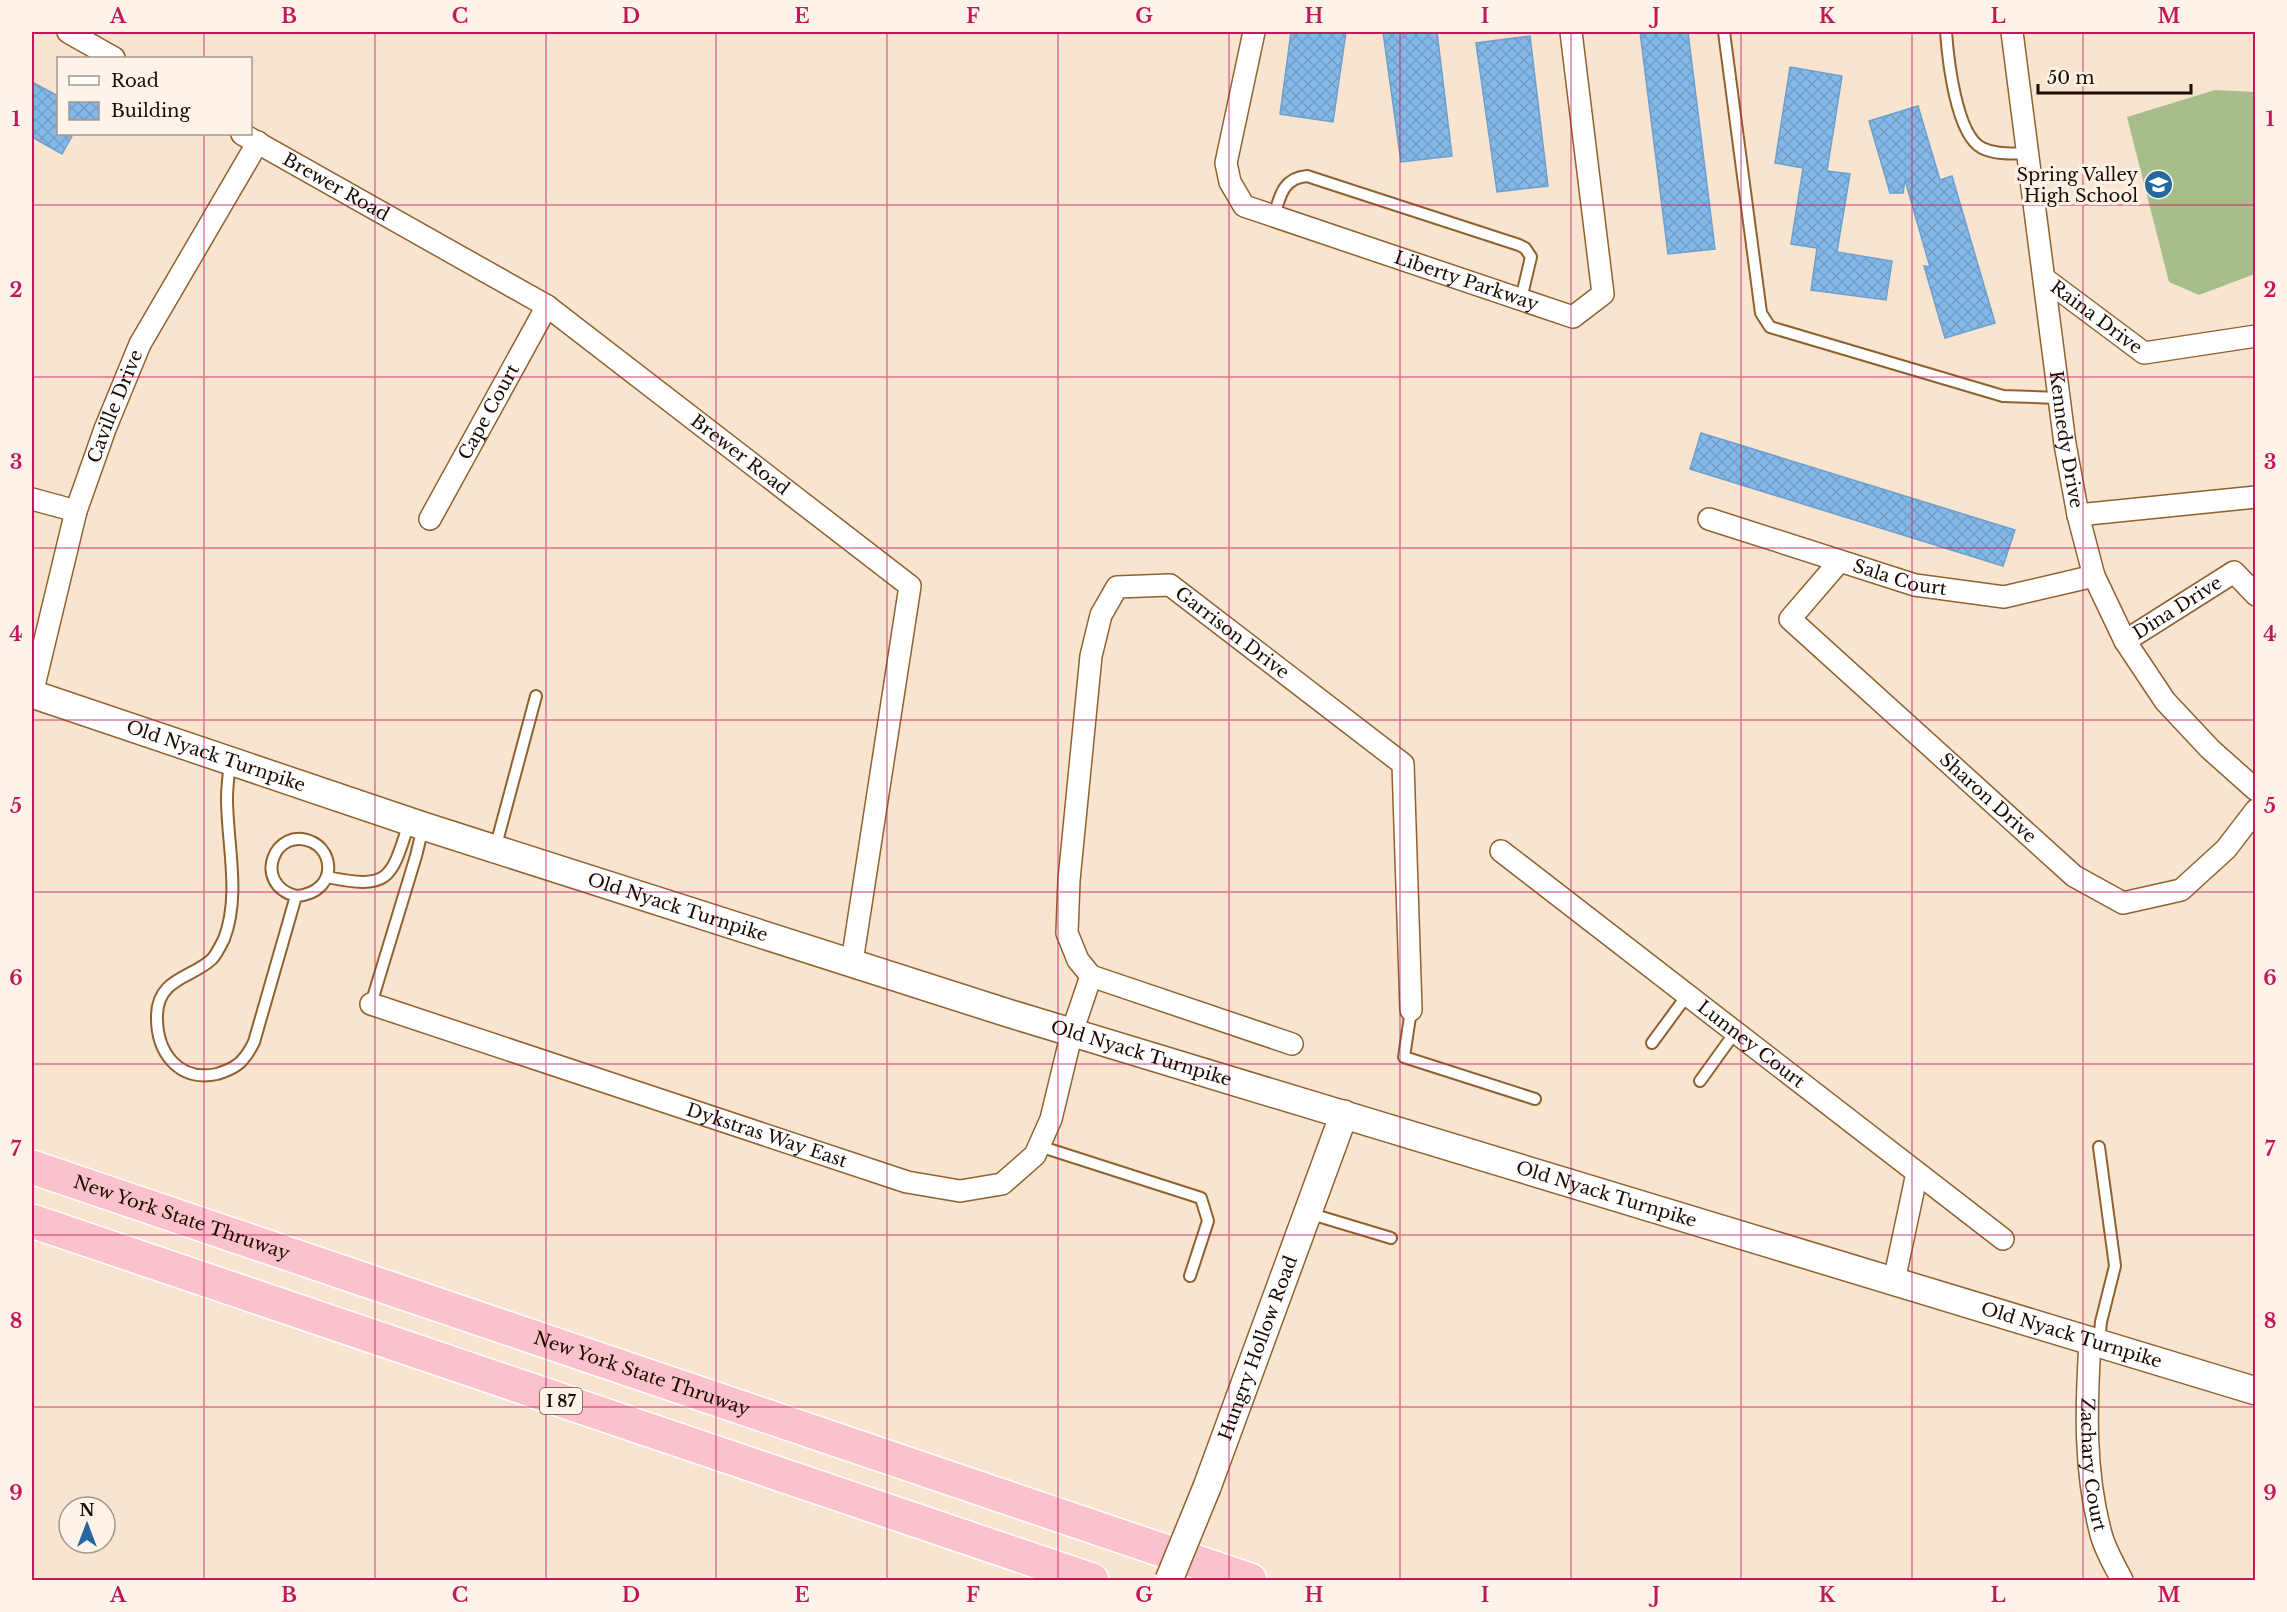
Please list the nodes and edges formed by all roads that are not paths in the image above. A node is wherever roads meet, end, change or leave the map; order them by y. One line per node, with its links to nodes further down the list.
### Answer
1 (68, 32): 7 (street)
2 (1254, 32): 10 (street, Liberty Parkway)
3 (1571, 32): 12 (street, Liberty Parkway)
4 (1724, 32): 15 (lane)
5 (1946, 32): 9 (lane)
6 (2012, 32): 9 (street, Kennedy Drive)
7 (112, 57)
8 (250, 138): 13 (street, Brewer Road); 18 (street, Caville Drive)
9 (2028, 154): 11 (street, Kennedy Drive)
10 (1274, 216): 12 (street, Liberty Parkway); 12 (lane)
11 (2045, 279): 14 (street, Raina Drive); 15 (street, Kennedy Drive)
12 (1521, 299)
13 (547, 306): 20 (street, Cape Court); 36 (street, Brewer Road)
14 (2256, 336)
15 (2058, 398): 19 (street, Kennedy Drive)
16 (2256, 496): 19 (street)
17 (32, 499): 18 (street)
18 (76, 511): 26 (street, Caville Drive)
19 (2078, 515): 23 (street, Kennedy Drive)
20 (430, 519)
21 (1709, 519): 22 (street, Sala Court)
22 (1839, 562): 23 (street, Sala Court); 30 (street, Sharon Drive)
23 (2094, 576): 25 (street, Kennedy Drive)
24 (2256, 596): 25 (street, Dina Drive)
25 (2125, 641): 29 (street, Kennedy Drive)
26 (32, 694): 28 (street, Old Nyack Turnpike)
27 (536, 696): 32 (lane)
28 (231, 761): 31 (street, Old Nyack Turnpike); 35 (lane)
29 (2256, 790)
30 (2256, 810)
31 (416, 824): 32 (street, Old Nyack Turnpike); 34 (lane); 39 (lane)
32 (495, 849): 36 (street, Old Nyack Turnpike)
33 (1501, 851): 38 (street, Lunney Court)
34 (327, 877): 35 (lane); 35 (lane)
35 (296, 896)
36 (852, 962): 41 (street, Old Nyack Turnpike)
37 (1091, 976): 40 (street, Garrison Drive); 41 (street); 44 (street)
38 (1688, 994): 42 (street, Lunney Court); 43 (lane)
39 (371, 1004): 48 (street, Dykstras Way East)
40 (1411, 1010): 46 (lane)
41 (1072, 1032): 47 (street, Old Nyack Turnpike); 48 (street, Dykstras Way East)
42 (1736, 1032): 45 (lane); 51 (street, Lunney Court)
43 (1652, 1043)
44 (1292, 1044)
45 (1700, 1081)
46 (1535, 1099)
47 (1344, 1114): 52 (street, Hungry Hollow Road); 57 (street, Old Nyack Turnpike)
48 (1039, 1146): 56 (lane)
49 (2100, 1147): 58 (lane)
50 (32, 1167): 62 (highway, New York State Thruway)
51 (1917, 1173): 55 (street, Lunney Court); 57 (street)
52 (1308, 1213): 54 (lane); 61 (street, Hungry Hollow Road, bridge)
53 (32, 1221): 60 (highway, I 87)
54 (1391, 1238)
55 (2003, 1239)
56 (1190, 1276)
57 (1894, 1281): 58 (street, Old Nyack Turnpike)
58 (2094, 1344): 59 (street, Old Nyack Turnpike); 63 (street, Zachary Court)
59 (2256, 1391)
60 (1092, 1581)
61 (1169, 1581)
62 (1250, 1581)
63 (2122, 1581)

